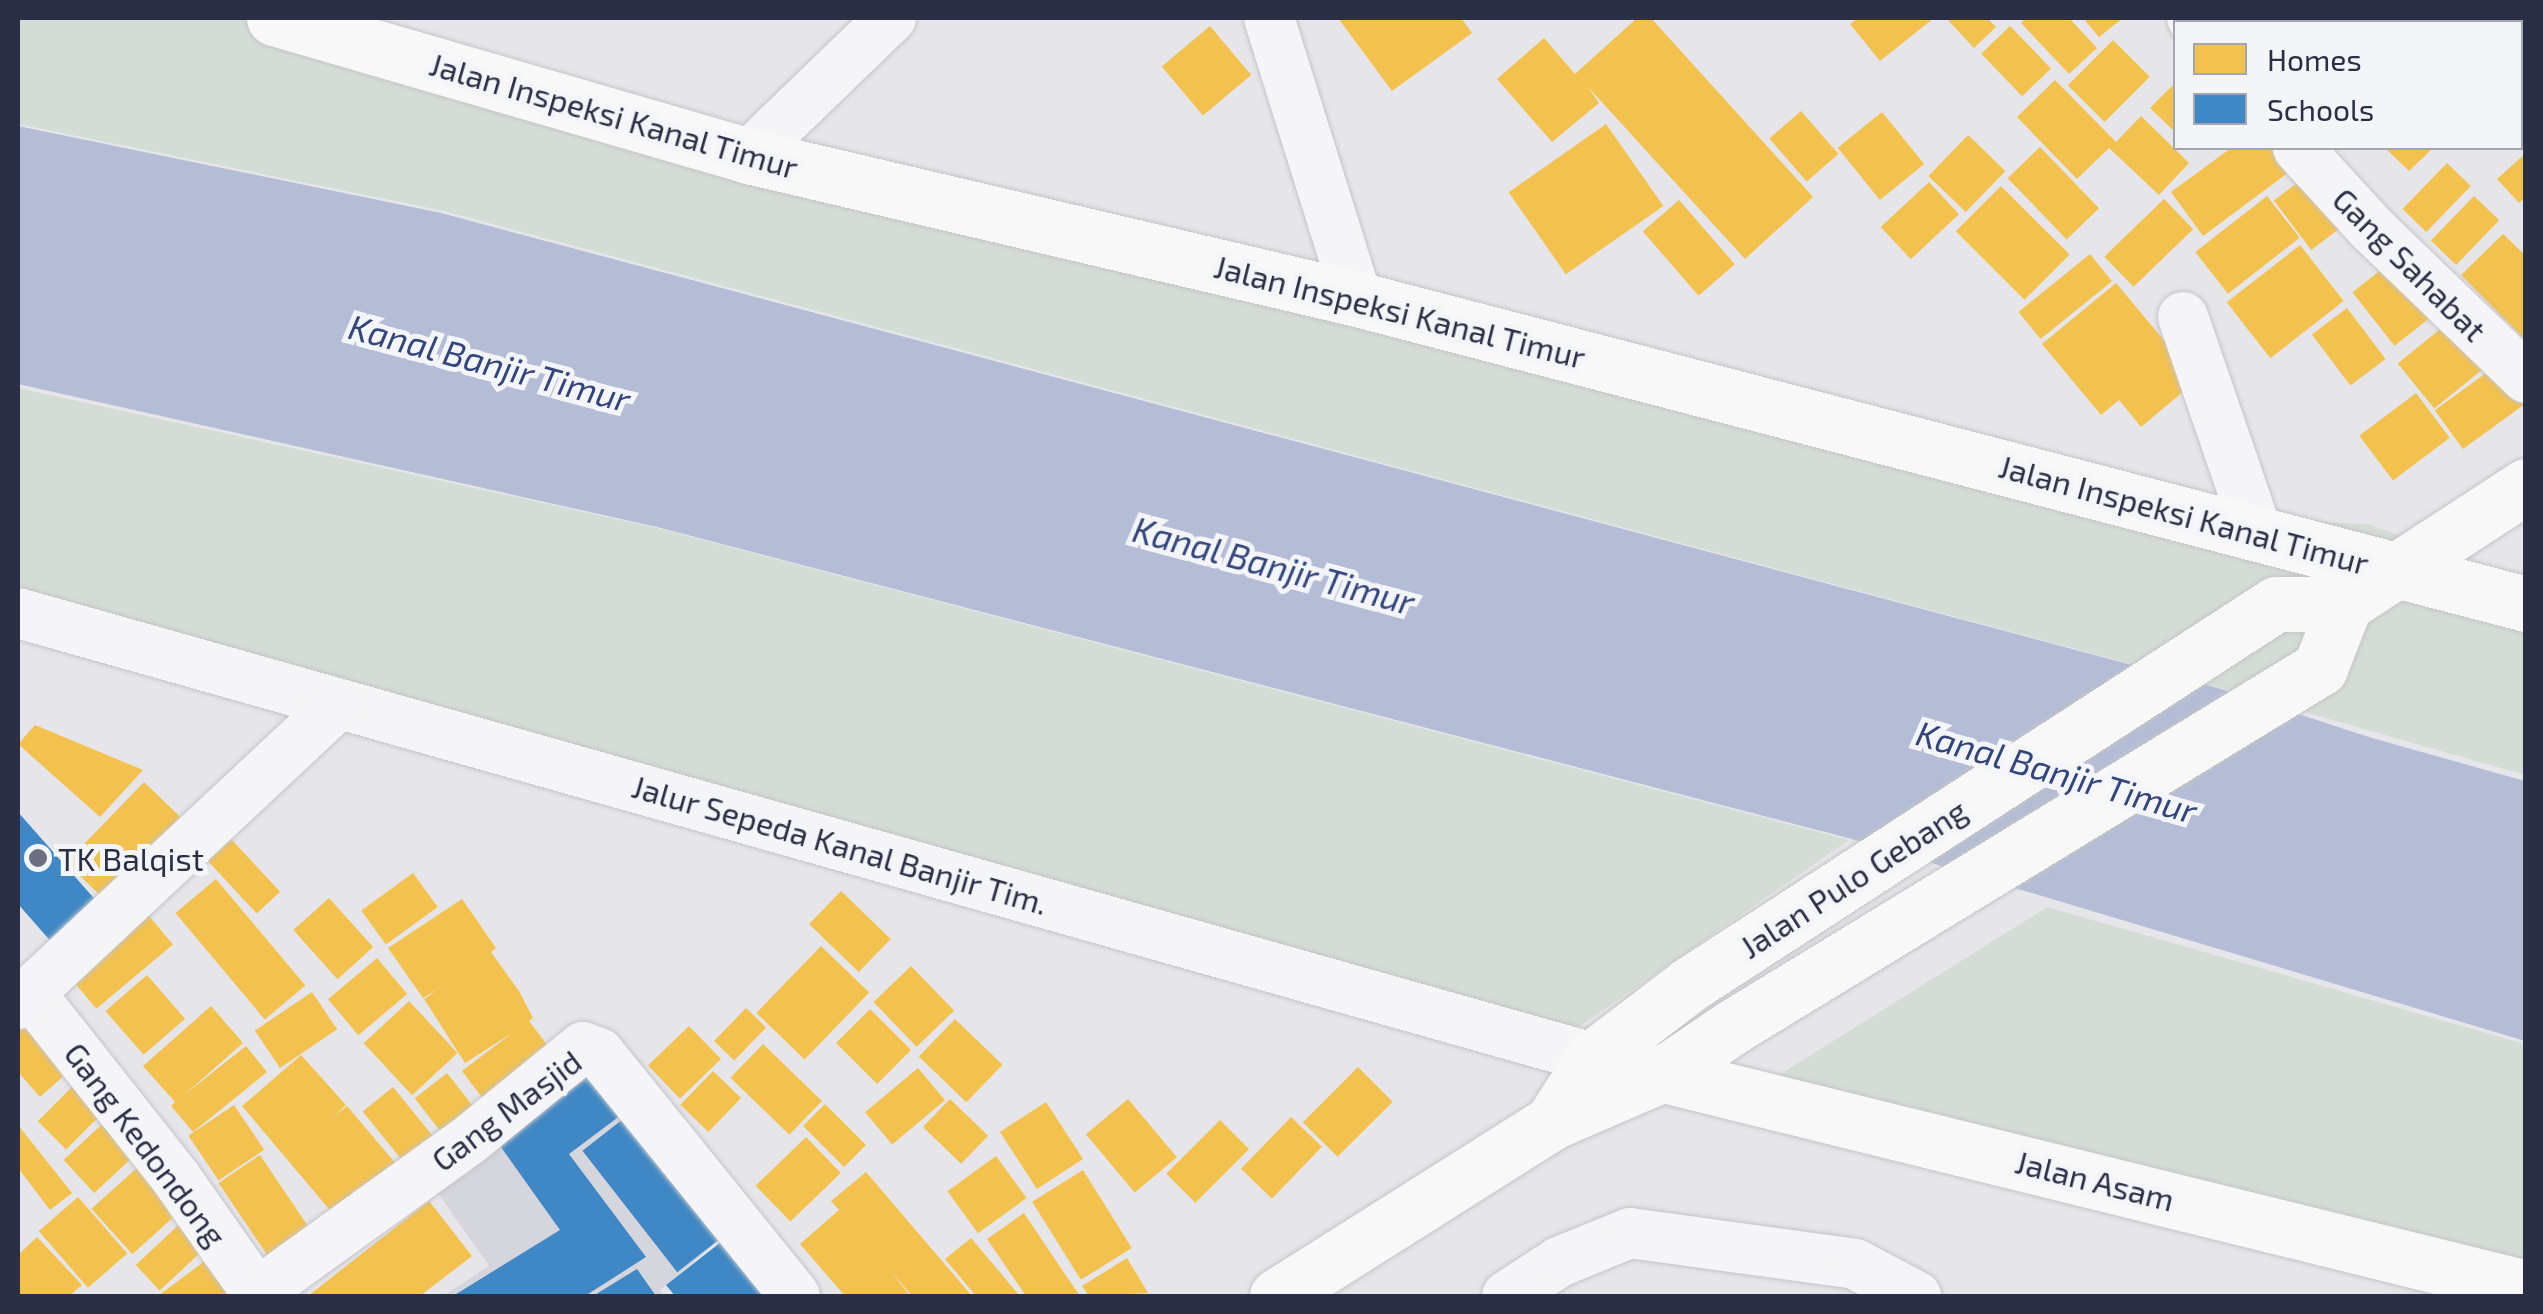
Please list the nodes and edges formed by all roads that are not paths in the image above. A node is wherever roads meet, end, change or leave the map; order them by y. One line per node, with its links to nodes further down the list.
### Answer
1 (274, 18): 5 (street, Jalan Inspeksi Kanal Timur)
2 (1268, 18): 6 (street)
3 (885, 19): 5 (street)
4 (2300, 150): 8 (street, Gang Sahabat)
5 (748, 156): 6 (street, Jalan Inspeksi Kanal Timur)
6 (1357, 299): 10 (street, Jalan Inspeksi Kanal Timur)
7 (2183, 317): 10 (street)
8 (2526, 378)
9 (2516, 500): 11 (street)
10 (2257, 532): 11 (street, Jalan Inspeksi Kanal Timur)
11 (2400, 570): 12 (street); 13 (street, Jalan Inspeksi Kanal Timur)
12 (2345, 604): 17 (street, Jalan Pulo Gebang); 18 (street, Jalan Pulo Gebang)
13 (2526, 604)
14 (18, 613): 15 (street, Jalur Sepeda Kanal Banjir Tim.)
15 (339, 704): 16 (street); 17 (street, Jalur Sepeda Kanal Banjir Tim.)
16 (24, 998): 21 (street, Gang Kedondong)
17 (1593, 1058): 18 (street, Jalur Sepeda Kanal Banjir Tim.); 19 (street, Jalan Pulo Gebang)
18 (1663, 1074): 19 (street, Jalan Pulo Gebang); 20 (street, Jalan Asam)
19 (1552, 1122): 23 (street, Jalan Pulo Gebang)
20 (2526, 1288)
21 (258, 1295): 22 (street, Gang Masjid)
22 (796, 1296)
23 (1278, 1296)
24 (1507, 1296): 25 (street)
25 (1916, 1296)

